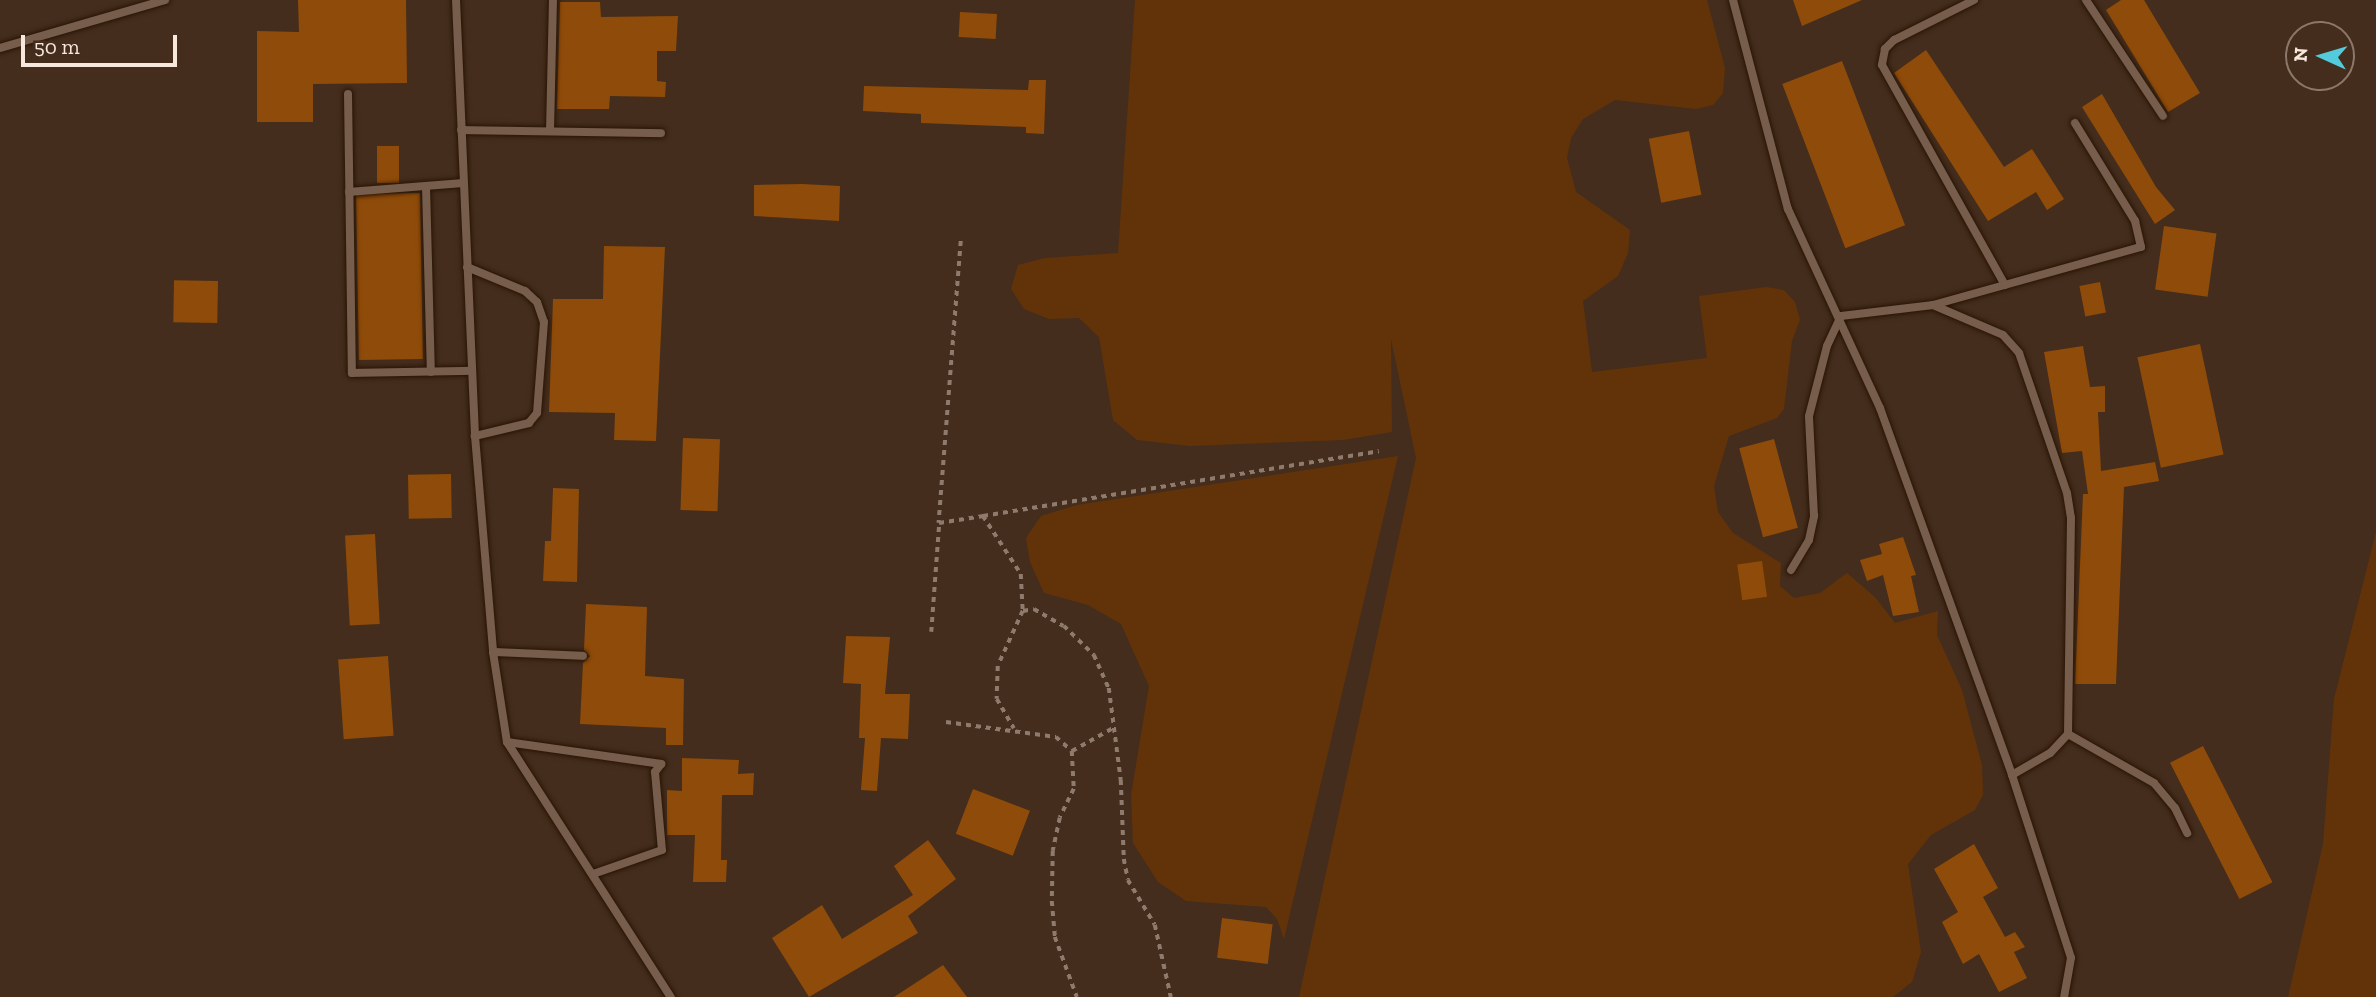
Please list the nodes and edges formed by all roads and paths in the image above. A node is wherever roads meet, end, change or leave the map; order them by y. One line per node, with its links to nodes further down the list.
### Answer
1 (165, 0): 7 (lane)
2 (456, 0): 11 (lane)
3 (553, 0): 12 (lane)
4 (1733, 0): 21 (lane)
5 (1974, 0): 19 (lane)
6 (2086, 0): 9 (lane)
7 (0, 48)
8 (348, 94): 16 (lane)
9 (2163, 116)
10 (2075, 123): 19 (lane)
11 (461, 130): 12 (lane); 14 (lane)
12 (550, 131): 13 (lane)
13 (661, 133)
14 (463, 183): 15 (lane); 18 (lane)
15 (426, 186): 16 (lane); 22 (lane)
16 (349, 192): 22 (lane)
17 (961, 241): 27 (path)
18 (467, 267): 23 (lane); 24 (lane)
19 (2005, 285): 20 (lane)
20 (1933, 305): 21 (lane); 36 (lane)
21 (1841, 316): 28 (lane); 39 (lane)
22 (431, 372): 23 (lane)
23 (471, 372): 24 (lane)
24 (475, 436): 31 (lane)
25 (1379, 451): 26 (path)
26 (982, 516): 27 (path); 29 (path)
27 (939, 523): 30 (path)
28 (1791, 570)
29 (1023, 611): 34 (path); 35 (path)
30 (931, 632)
31 (493, 652): 32 (lane); 37 (lane)
32 (583, 656)
33 (946, 722): 35 (path)
34 (1114, 727): 38 (path); 44 (path)
35 (1014, 728): 38 (path)
36 (2068, 734): 39 (lane); 40 (lane)
37 (507, 742): 41 (lane); 41 (lane)
38 (1072, 751): 43 (path)
39 (2012, 775): 45 (lane)
40 (2187, 833)
41 (593, 874): 42 (lane)
42 (671, 997)
43 (1077, 997)
44 (1171, 997)
45 (2064, 997)

